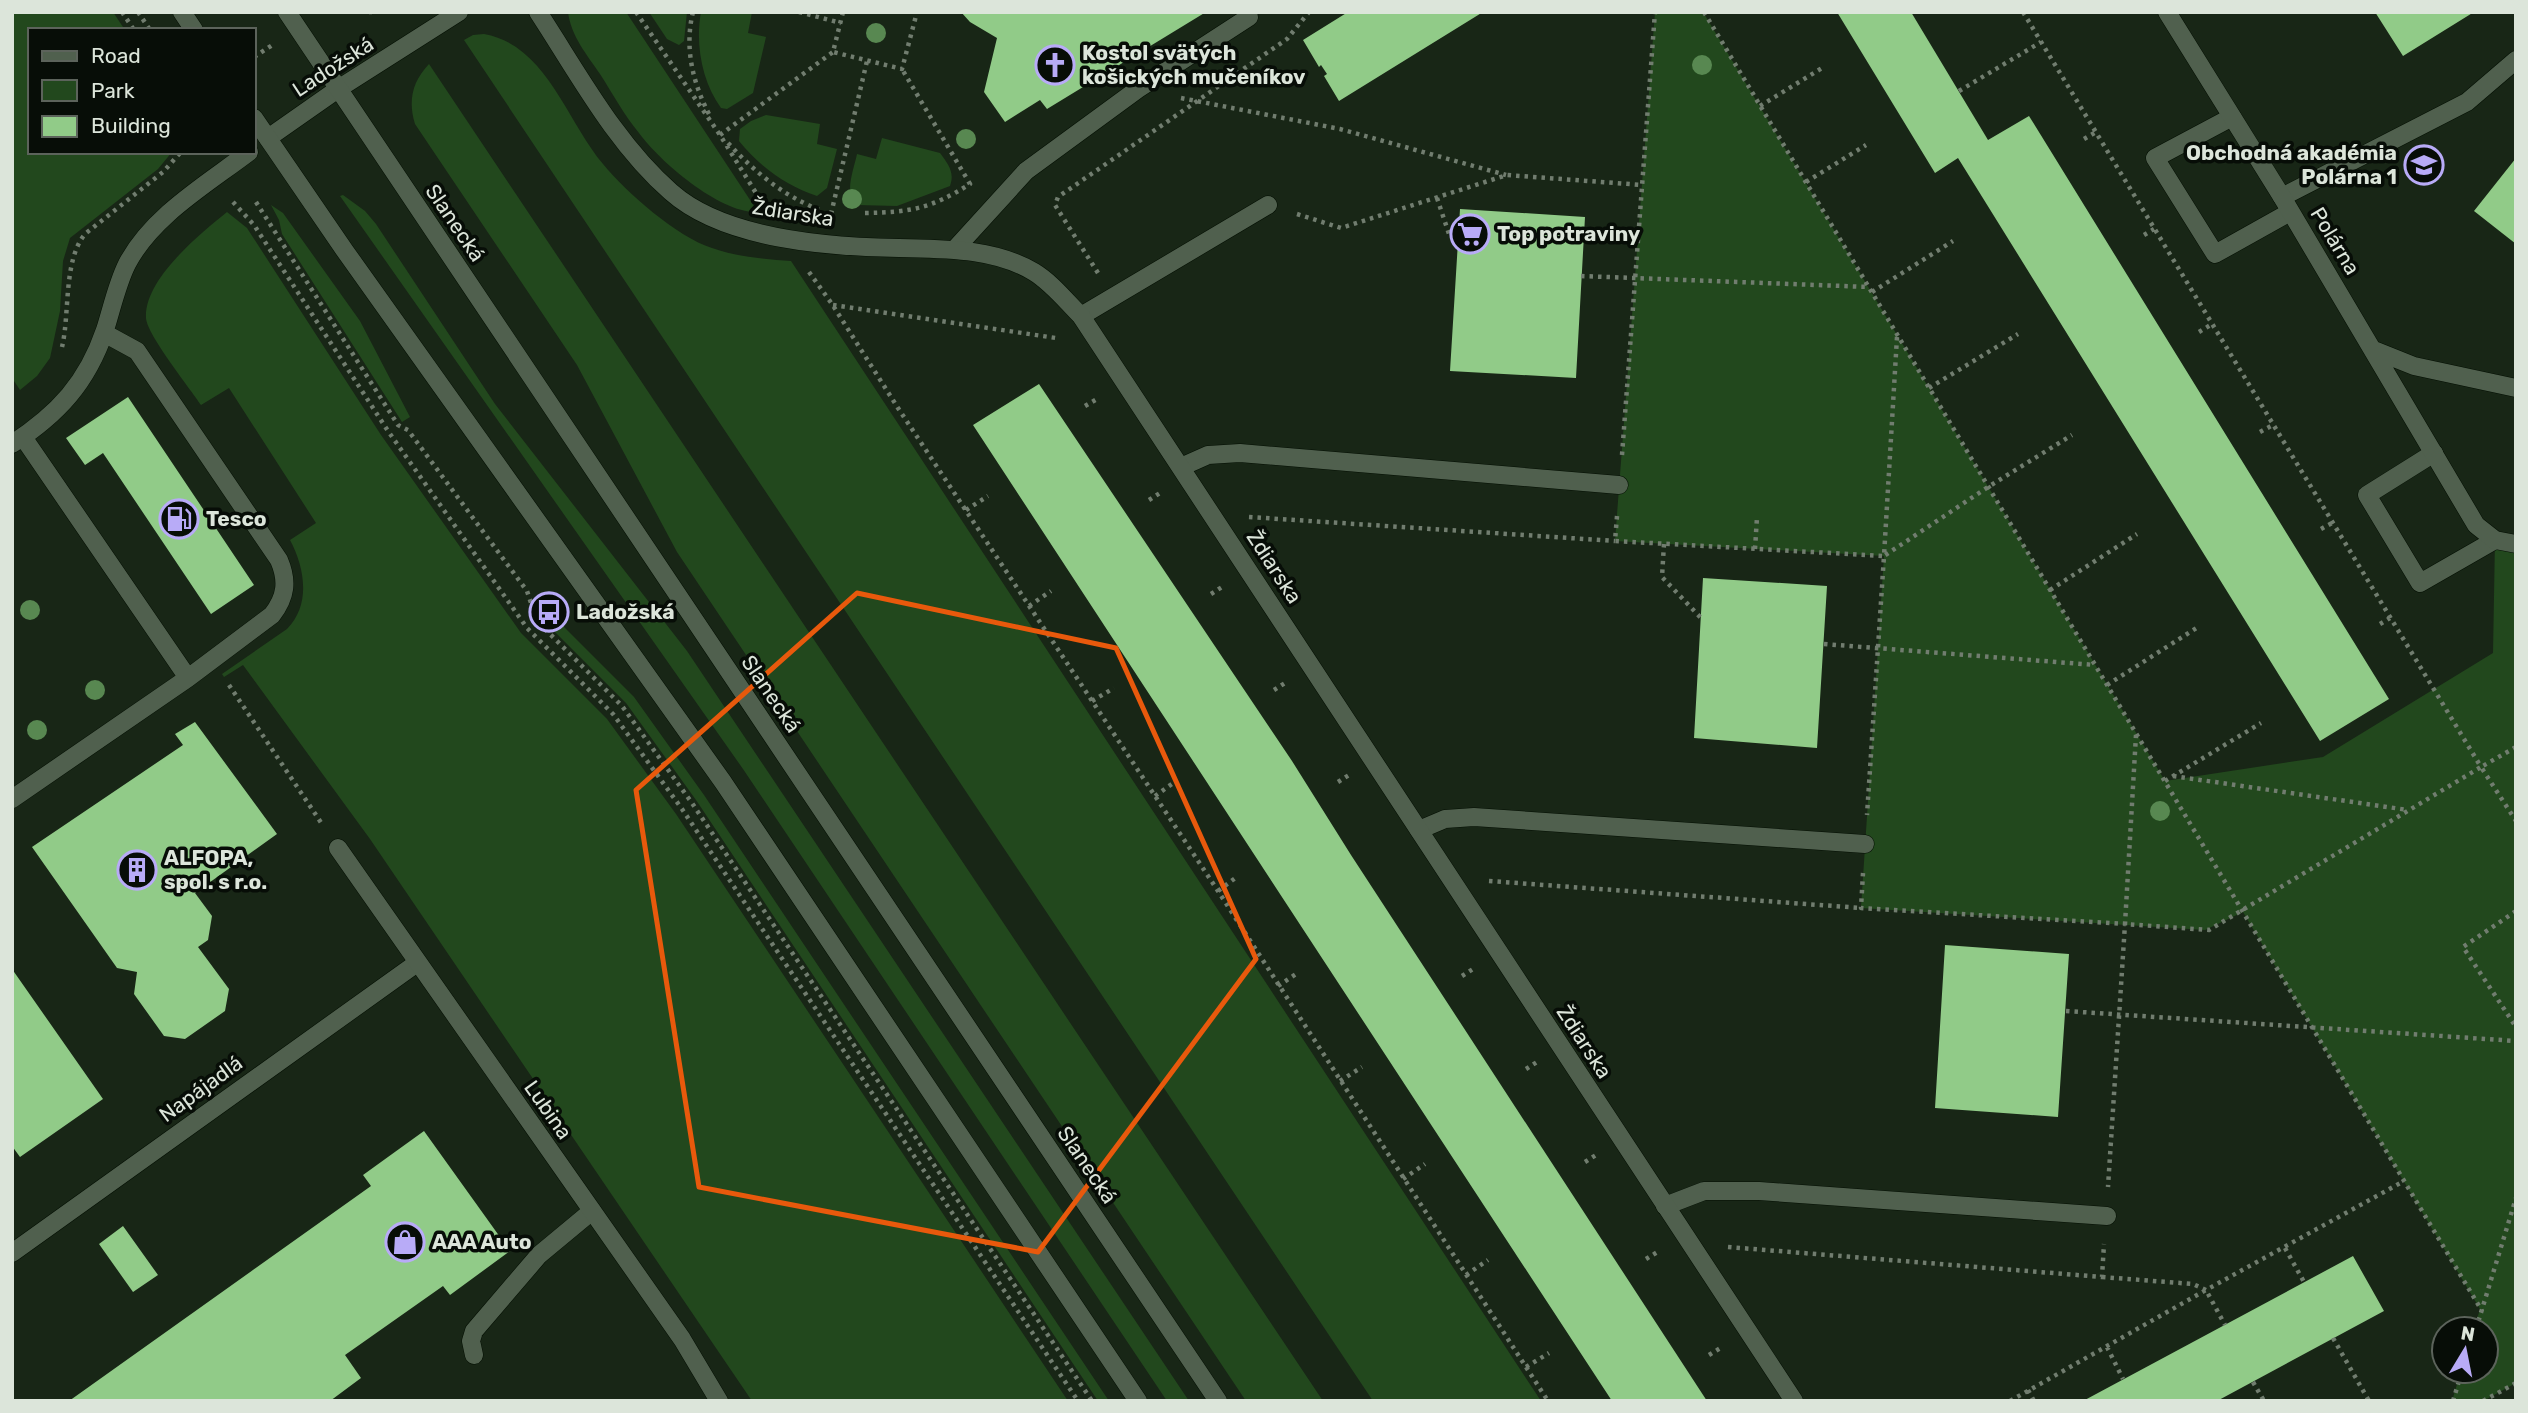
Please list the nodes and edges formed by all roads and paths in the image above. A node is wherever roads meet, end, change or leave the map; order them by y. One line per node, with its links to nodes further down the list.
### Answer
1 (122, 12): 19 (path)
2 (138, 12): 20 (path)
3 (182, 12): 21 (street)
4 (287, 12): 30 (street, Slanecká)
5 (459, 12): 30 (street, Ladožská)
6 (538, 12): 57 (street, Ždiarska)
7 (636, 12): 38 (path)
8 (693, 12): 38 (path)
9 (799, 12): 18 (path)
10 (843, 12): 18 (path)
11 (917, 12): 29 (path)
12 (1655, 12): 45 (path)
13 (1704, 12): 34 (path)
14 (2023, 12): 22 (path)
15 (2167, 12): 35 (street, Polárna)
16 (1307, 13): 33 (path)
17 (1249, 17): 31 (street)
18 (841, 23): 24 (path)
19 (133, 28)
20 (148, 28)
21 (193, 28)
22 (2041, 42): 32 (path); 37 (path)
23 (263, 51): 25 (path)
24 (833, 52): 27 (path); 38 (path)
25 (256, 56)
26 (2516, 60): 48 (street)
27 (867, 61): 29 (path); 53 (path)
28 (1822, 68): 34 (path)
29 (902, 69): 52 (path)
30 (338, 89): 40 (street, Ladožská); 205 (street, Slanecká)
31 (1138, 89): 33 (path); 59 (street)
32 (1959, 91)
33 (1198, 101): 43 (path); 63 (path)
34 (1760, 106): 44 (path)
35 (2232, 117): 48 (street, Polárna); 48 (street)
36 (256, 125): 40 (street)
37 (2096, 132): 39 (path); 54 (path)
38 (720, 135): 53 (path); 57 (path)
39 (2084, 139)
40 (261, 143): 204 (street)
41 (1867, 145): 44 (path)
42 (246, 154): 67 (street)
43 (1507, 175): 45 (path); 46 (path)
44 (1806, 182): 62 (path)
45 (1642, 185): 61 (path)
46 (1437, 198): 49 (path); 56 (path)
47 (256, 202): 203 (path)
48 (2286, 204): 71 (street, Polárna)
49 (1268, 205): 63 (street)
50 (236, 207): 202 (path)
51 (843, 214): 53 (path)
52 (856, 214)
53 (831, 215)
54 (2154, 229): 55 (path); 66 (path)
55 (2144, 235)
56 (1458, 237)
57 (785, 239): 59 (street, Ždiarska); 64 (path)
58 (1953, 241): 62 (path)
59 (955, 248): 65 (street, Ždiarska)
60 (1581, 276): 61 (path)
61 (1635, 279): 62 (path); 85 (path)
62 (1870, 290): 70 (path)
63 (1113, 297): 65 (street)
64 (832, 304): 65 (path); 91 (path)
65 (1085, 322): 83 (street, Ždiarska)
66 (2212, 324): 68 (path); 78 (path)
67 (104, 332): 81 (street); 116 (street)
68 (2199, 332)
69 (2018, 334): 73 (path)
70 (1897, 336): 73 (path); 102 (path)
71 (2374, 350): 74 (street); 82 (street, Polárna)
72 (1090, 388): 75 (path)
73 (1929, 388): 86 (path)
74 (2516, 388)
75 (1097, 399): 76 (path); 77 (path)
76 (1085, 406)
77 (1104, 409)
78 (2273, 425): 79 (path); 94 (path)
79 (2260, 432)
80 (2072, 435): 86 (path)
81 (18, 440): 119 (street)
82 (2434, 453): 97 (street, Polárna); 97 (street)
83 (1181, 467): 85 (street); 92 (street, Ždiarska)
84 (1153, 483): 87 (path)
85 (1619, 485): 98 (path)
86 (1988, 487): 102 (path); 105 (path)
87 (1160, 493): 89 (path); 90 (path)
88 (988, 496): 91 (path)
89 (1149, 500)
90 (1166, 502)
91 (966, 510): 109 (path)
92 (1212, 514): 98 (path); 139 (street, Ždiarska)
93 (1757, 517): 101 (path)
94 (2332, 523): 95 (path); 111 (path)
95 (2321, 529)
96 (2137, 534): 105 (path)
97 (2495, 540): 100 (street)
98 (1615, 541): 99 (path)
99 (1664, 544): 101 (path); 110 (path)
100 (2516, 544)
101 (1755, 549): 102 (path)
102 (1884, 556): 115 (path)
103 (1215, 575): 104 (path)
104 (1222, 587): 107 (path); 108 (path)
105 (2050, 590): 117 (path)
106 (1051, 591): 109 (path)
107 (1211, 594)
108 (1229, 597)
109 (1029, 606): 123 (path)
110 (1701, 618)
111 (2390, 618): 112 (path); 128 (path)
112 (2380, 624)
113 (2198, 627): 120 (path)
114 (1824, 644): 115 (path)
115 (1878, 648): 117 (path); 140 (path)
116 (212, 660): 119 (street); 141 (path)
117 (2095, 665): 120 (path)
118 (1279, 672): 122 (path)
119 (188, 678): 136 (street)
120 (2107, 685): 125 (path)
121 (1114, 688): 123 (path)
122 (1274, 690)
123 (1092, 701): 135 (path)
124 (2261, 723): 130 (path)
125 (2136, 734): 132 (path); 148 (path)
126 (2516, 747): 128 (path)
127 (1341, 764): 129 (path)
128 (2481, 767): 137 (path); 138 (path)
129 (1349, 775): 133 (path); 134 (path)
130 (2173, 776): 132 (path); 137 (path)
131 (1176, 781): 135 (path)
132 (2165, 781): 147 (path)
133 (1338, 782)
134 (1356, 786)
135 (1155, 796): 143 (path)
136 (12, 799)
137 (2409, 810): 147 (path)
138 (2516, 821)
139 (1419, 830): 140 (street); 144 (street, Ždiarska)
140 (1865, 844): 145 (path)
141 (338, 848): 150 (street, Lubina)
142 (1238, 876): 143 (path)
143 (1218, 891): 153 (path)
144 (1460, 893): 145 (path); 171 (street, Ždiarska)
145 (1861, 908): 148 (path)
146 (2516, 911): 157 (path)
147 (2243, 912): 148 (path); 156 (path)
148 (2125, 924): 155 (path)
149 (1469, 957): 152 (path)
150 (417, 962): 172 (street, Lubina); 178 (street, Napájadlá)
151 (1299, 972): 153 (path)
152 (1462, 976)
153 (1278, 986): 164 (path)
154 (2066, 1011): 155 (path)
155 (2119, 1016): 156 (path); 173 (path)
156 (2312, 1027): 158 (path); 169 (path)
157 (2516, 1027)
158 (2516, 1041)
159 (1530, 1051): 160 (path)
160 (1537, 1062): 162 (path); 163 (path)
161 (1362, 1067): 164 (path)
162 (1526, 1069)
163 (1544, 1073)
164 (1340, 1081): 168 (path)
165 (1585, 1162): 167 (path)
166 (1425, 1164): 168 (path)
167 (1604, 1165)
168 (1403, 1178): 181 (path)
169 (2404, 1181): 175 (path); 185 (path)
170 (2516, 1198): 185 (path)
171 (1665, 1206): 173 (street); 177 (street, Ždiarska)
172 (592, 1211): 194 (street); 201 (street, Lubina)
173 (2107, 1216): 182 (path)
174 (1652, 1240): 176 (path)
175 (2285, 1248): 183 (path); 184 (path)
176 (1659, 1251): 177 (path); 179 (path)
177 (1697, 1252): 182 (path); 207 (street, Ždiarska)
178 (12, 1253)
179 (1646, 1259)
180 (1488, 1260): 181 (path)
181 (1466, 1275): 196 (path)
182 (2102, 1278): 184 (path)
183 (2304, 1282)
184 (2206, 1290): 187 (path); 191 (path)
185 (2482, 1311): 186 (path)
186 (2481, 1315)
187 (2225, 1325)
188 (1715, 1336): 190 (path)
189 (2333, 1338): 211 (path)
190 (1722, 1347): 193 (path); 195 (path)
191 (2107, 1347): 197 (path); 200 (path)
192 (1549, 1353): 196 (path)
193 (1709, 1355)
194 (474, 1356)
195 (1729, 1358)
196 (1526, 1367): 206 (path)
197 (2123, 1379)
198 (2253, 1382): 210 (path)
199 (2516, 1383): 212 (path)
200 (2028, 1390): 208 (path); 209 (path)
201 (719, 1401)
202 (1077, 1401)
203 (1092, 1401)
204 (1138, 1401)
205 (1218, 1401)
206 (1548, 1401)
207 (1794, 1401)
208 (2010, 1401)
209 (2034, 1401)
210 (2263, 1401)
211 (2369, 1401)
212 (2483, 1401)

